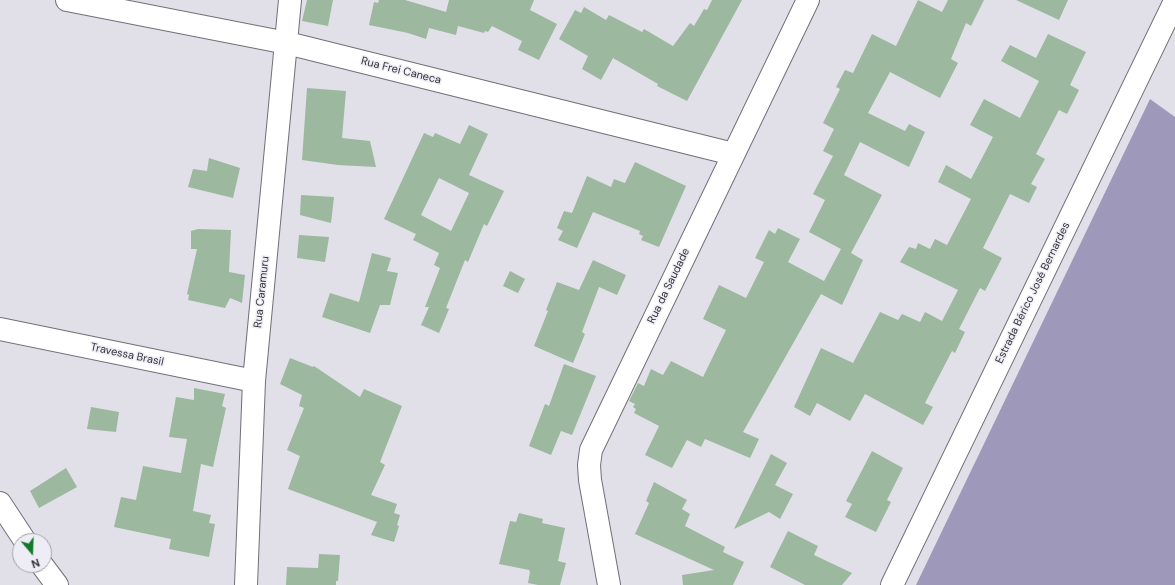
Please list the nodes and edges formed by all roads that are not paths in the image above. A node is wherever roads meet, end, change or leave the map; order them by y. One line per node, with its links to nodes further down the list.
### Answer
1 (67, 0): 5 (street, Rua Frei Caneca)
2 (290, 0): 5 (street, Rua Caramuru)
3 (808, 0): 6 (street, Rua da Saudade)
4 (1175, 1): 15 (street, Estrada Bérico José Bernardes)
5 (286, 43): 6 (street, Rua Frei Caneca); 8 (street, Rua Caramuru)
6 (733, 154): 14 (street, Rua da Saudade)
7 (0, 329): 8 (street, Travessa Brasil)
8 (254, 381): 13 (street, Rua Caramuru)
9 (0, 503): 10 (street)
10 (20, 533)
11 (48, 573): 12 (street)
12 (56, 585)
13 (246, 585)
14 (609, 585)
15 (892, 585)

